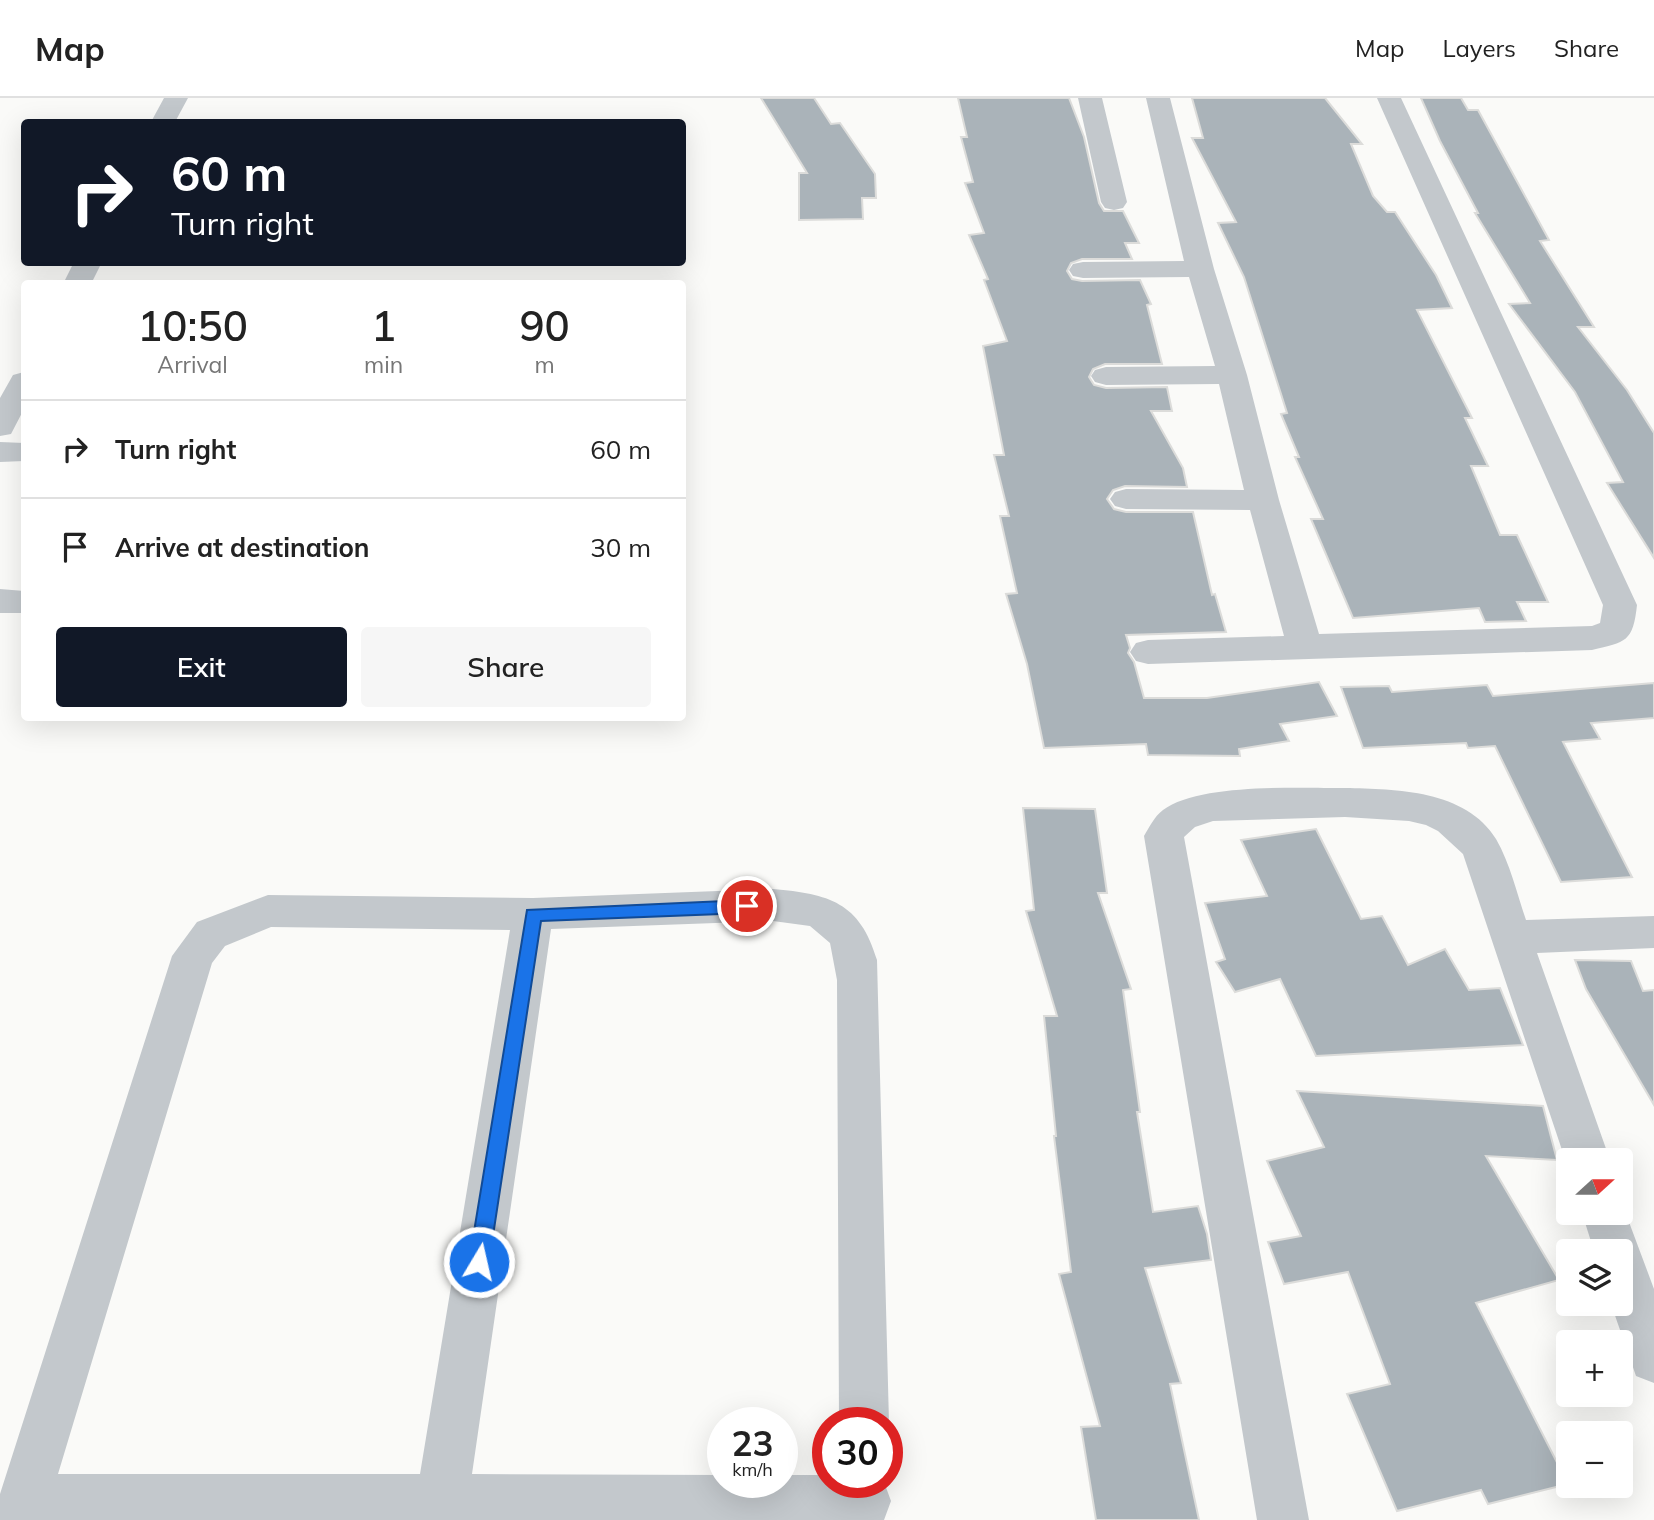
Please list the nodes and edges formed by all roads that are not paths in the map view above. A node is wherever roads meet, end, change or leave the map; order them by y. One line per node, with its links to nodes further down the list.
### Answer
1 (176, 98): 5 (street)
2 (1090, 98): 6 (street)
3 (1158, 98): 7 (street)
4 (1389, 98): 19 (street)
5 (165, 119)
6 (1114, 202)
7 (1200, 269): 8 (street); 10 (street)
8 (1083, 270)
9 (1106, 376): 10 (street)
10 (1232, 376): 16 (street)
11 (21, 387): 12 (street)
12 (0, 427)
13 (0, 452): 14 (street)
14 (21, 452)
15 (1126, 499): 16 (street)
16 (1263, 500): 19 (street)
17 (0, 601): 18 (street)
18 (21, 602)
19 (1305, 647): 20 (street)
20 (1148, 652)
21 (533, 914): 27 (street); 29 (street); 30 (street)
22 (1654, 932): 23 (street)
23 (1512, 937): 24 (street); 31 (street)
24 (1583, 1148)
25 (1633, 1278): 26 (street)
26 (1654, 1359)
27 (864, 1407)
28 (865, 1501): 30 (street)
29 (21, 1510): 30 (street)
30 (440, 1511)
31 (1283, 1520)

